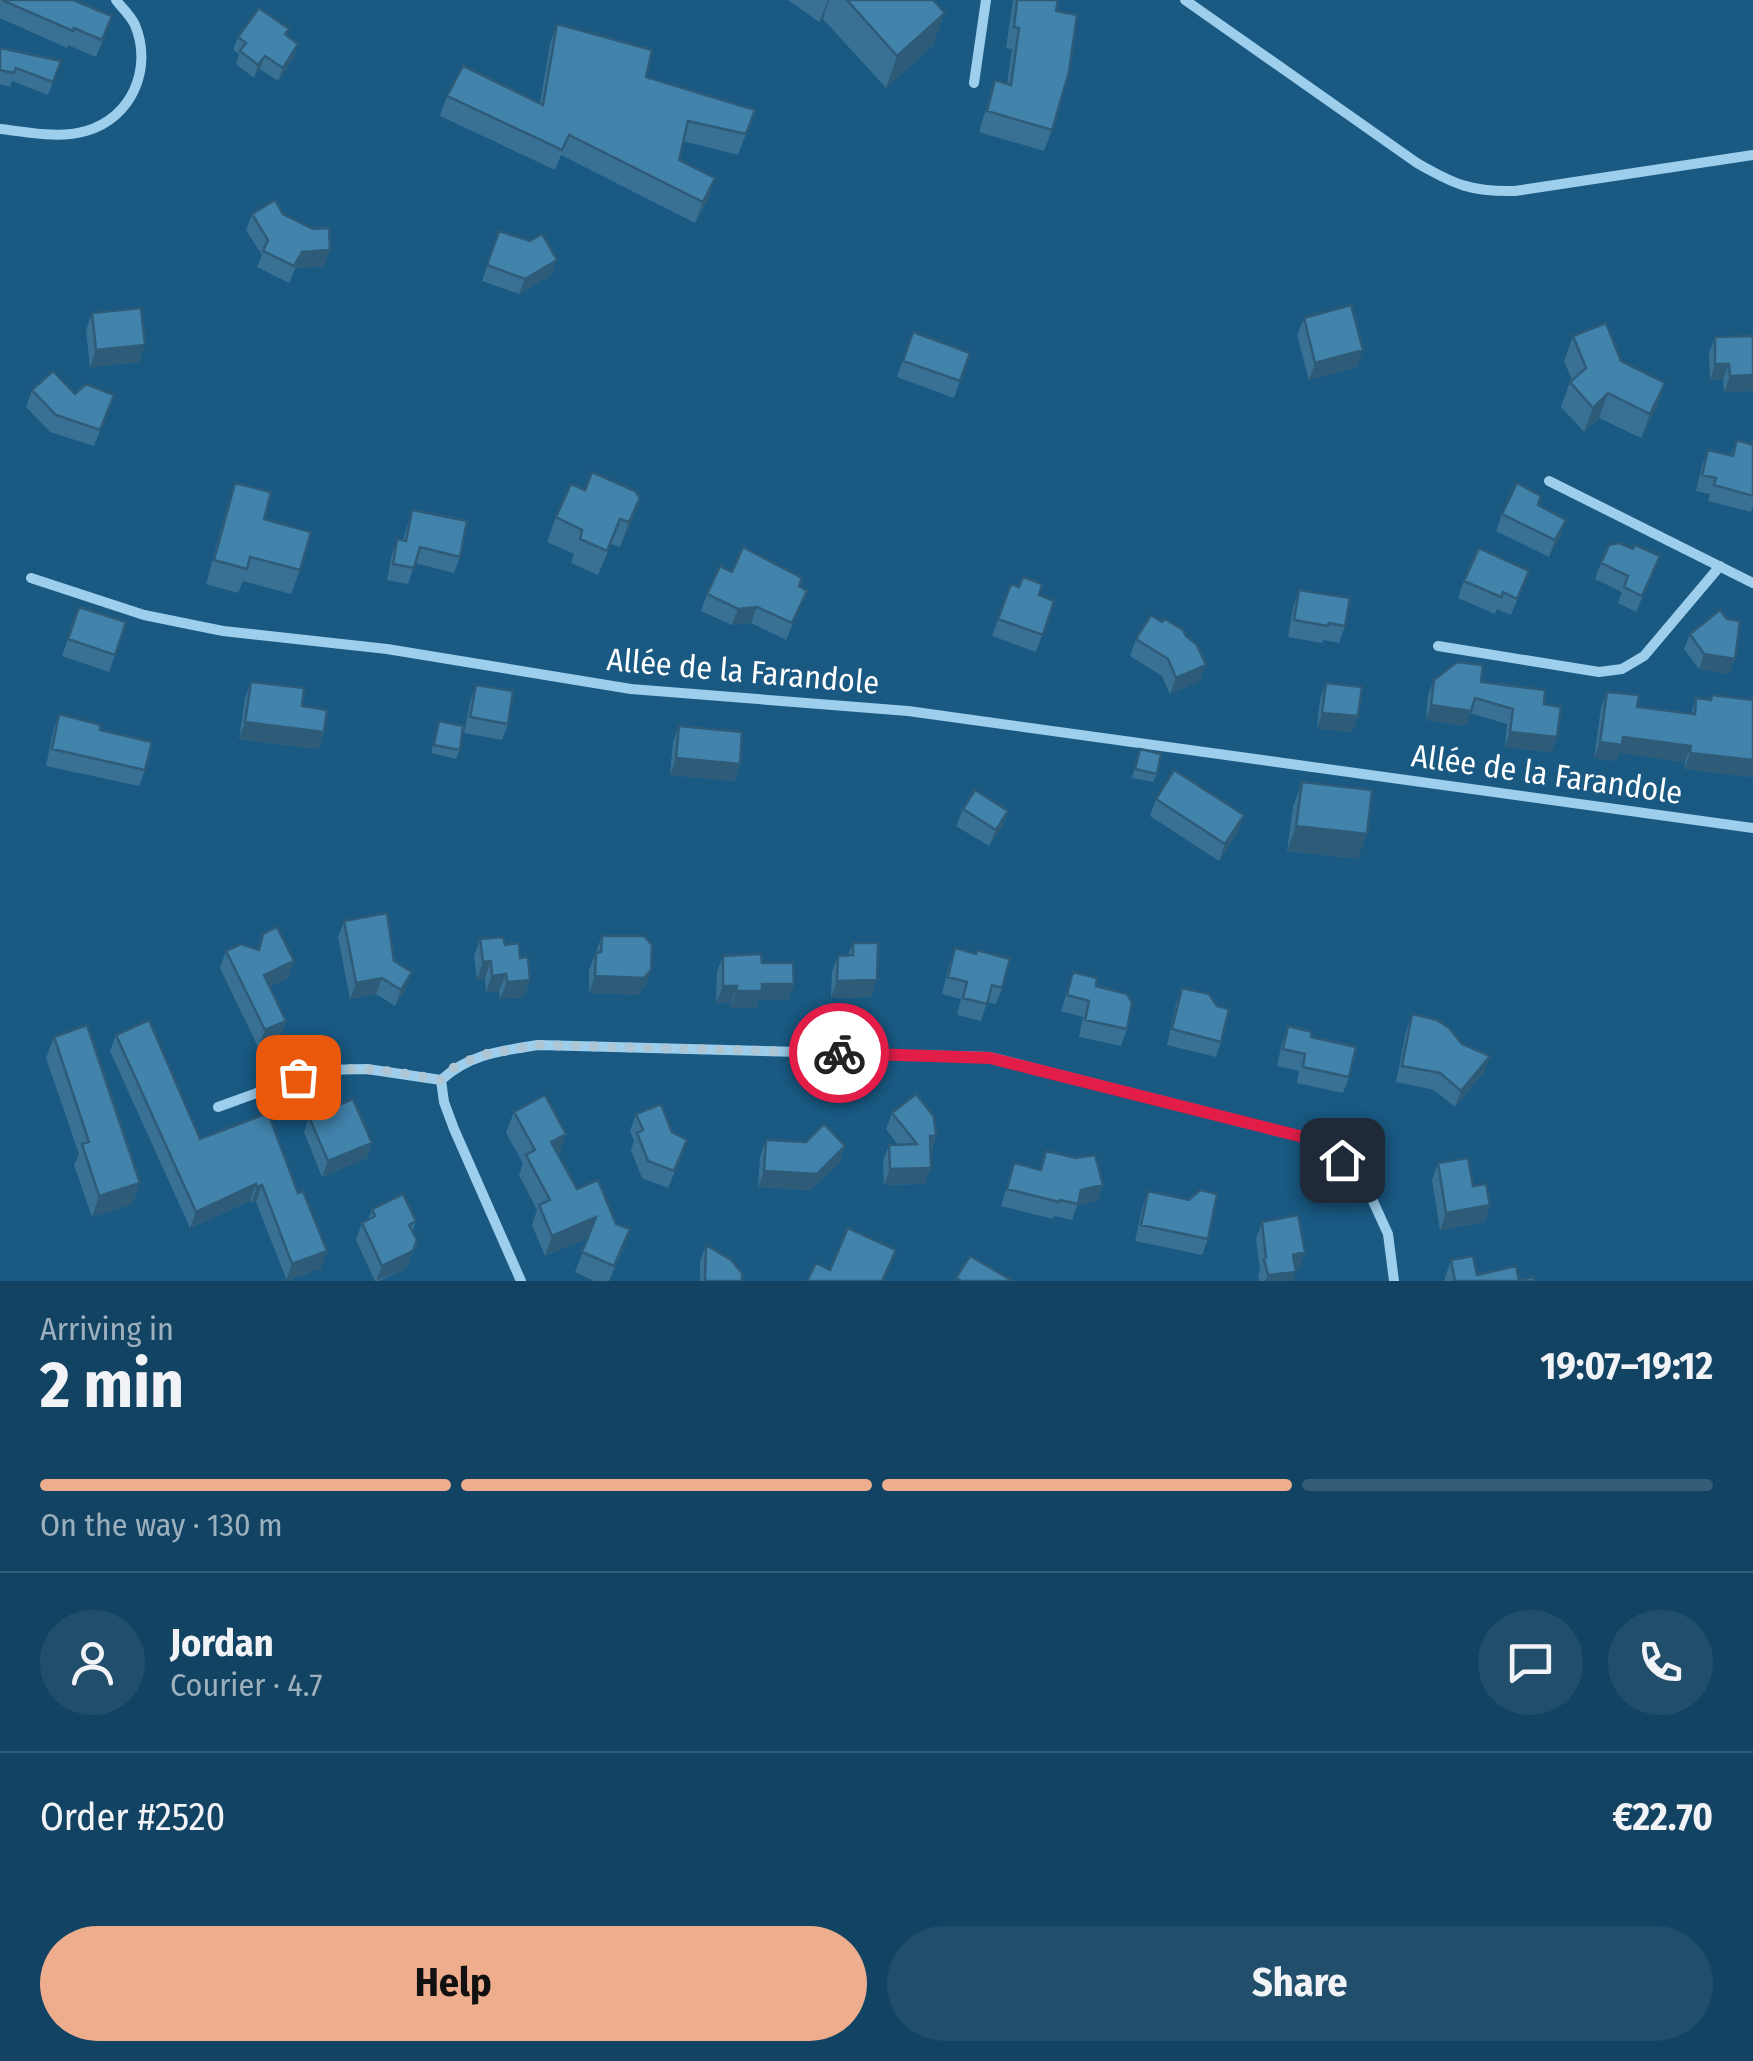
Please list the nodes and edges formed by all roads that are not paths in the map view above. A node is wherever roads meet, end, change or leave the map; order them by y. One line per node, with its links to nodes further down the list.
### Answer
1 (116, 0): 5 (street)
2 (986, 0): 4 (street)
3 (1185, 0): 6 (street)
4 (974, 83)
5 (0, 129)
6 (1753, 155)
7 (1548, 481): 8 (street)
8 (1720, 566): 10 (street); 11 (street)
9 (31, 578): 12 (street, Allée de la Farandole)
10 (1753, 582)
11 (1438, 646)
12 (1753, 828)
13 (440, 1080): 14 (street); 15 (street); 16 (street)
14 (218, 1108)
15 (521, 1281)
16 (1394, 1281)

